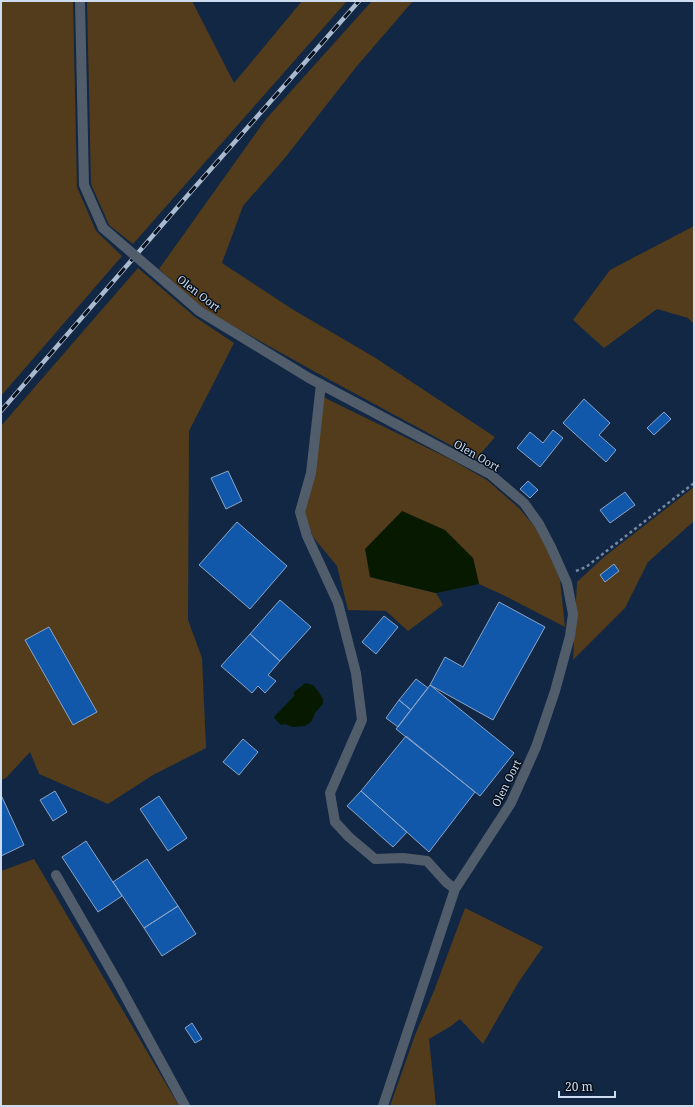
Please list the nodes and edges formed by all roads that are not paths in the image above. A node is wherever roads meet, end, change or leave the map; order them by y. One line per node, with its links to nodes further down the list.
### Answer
1 (80, 1): 2 (street, Olen Oort, bridge)
2 (321, 384): 4 (street); 4 (street, Olen Oort)
3 (56, 875): 5 (street)
4 (455, 889): 6 (street, Olen Oort)
5 (185, 1106)
6 (383, 1106)

